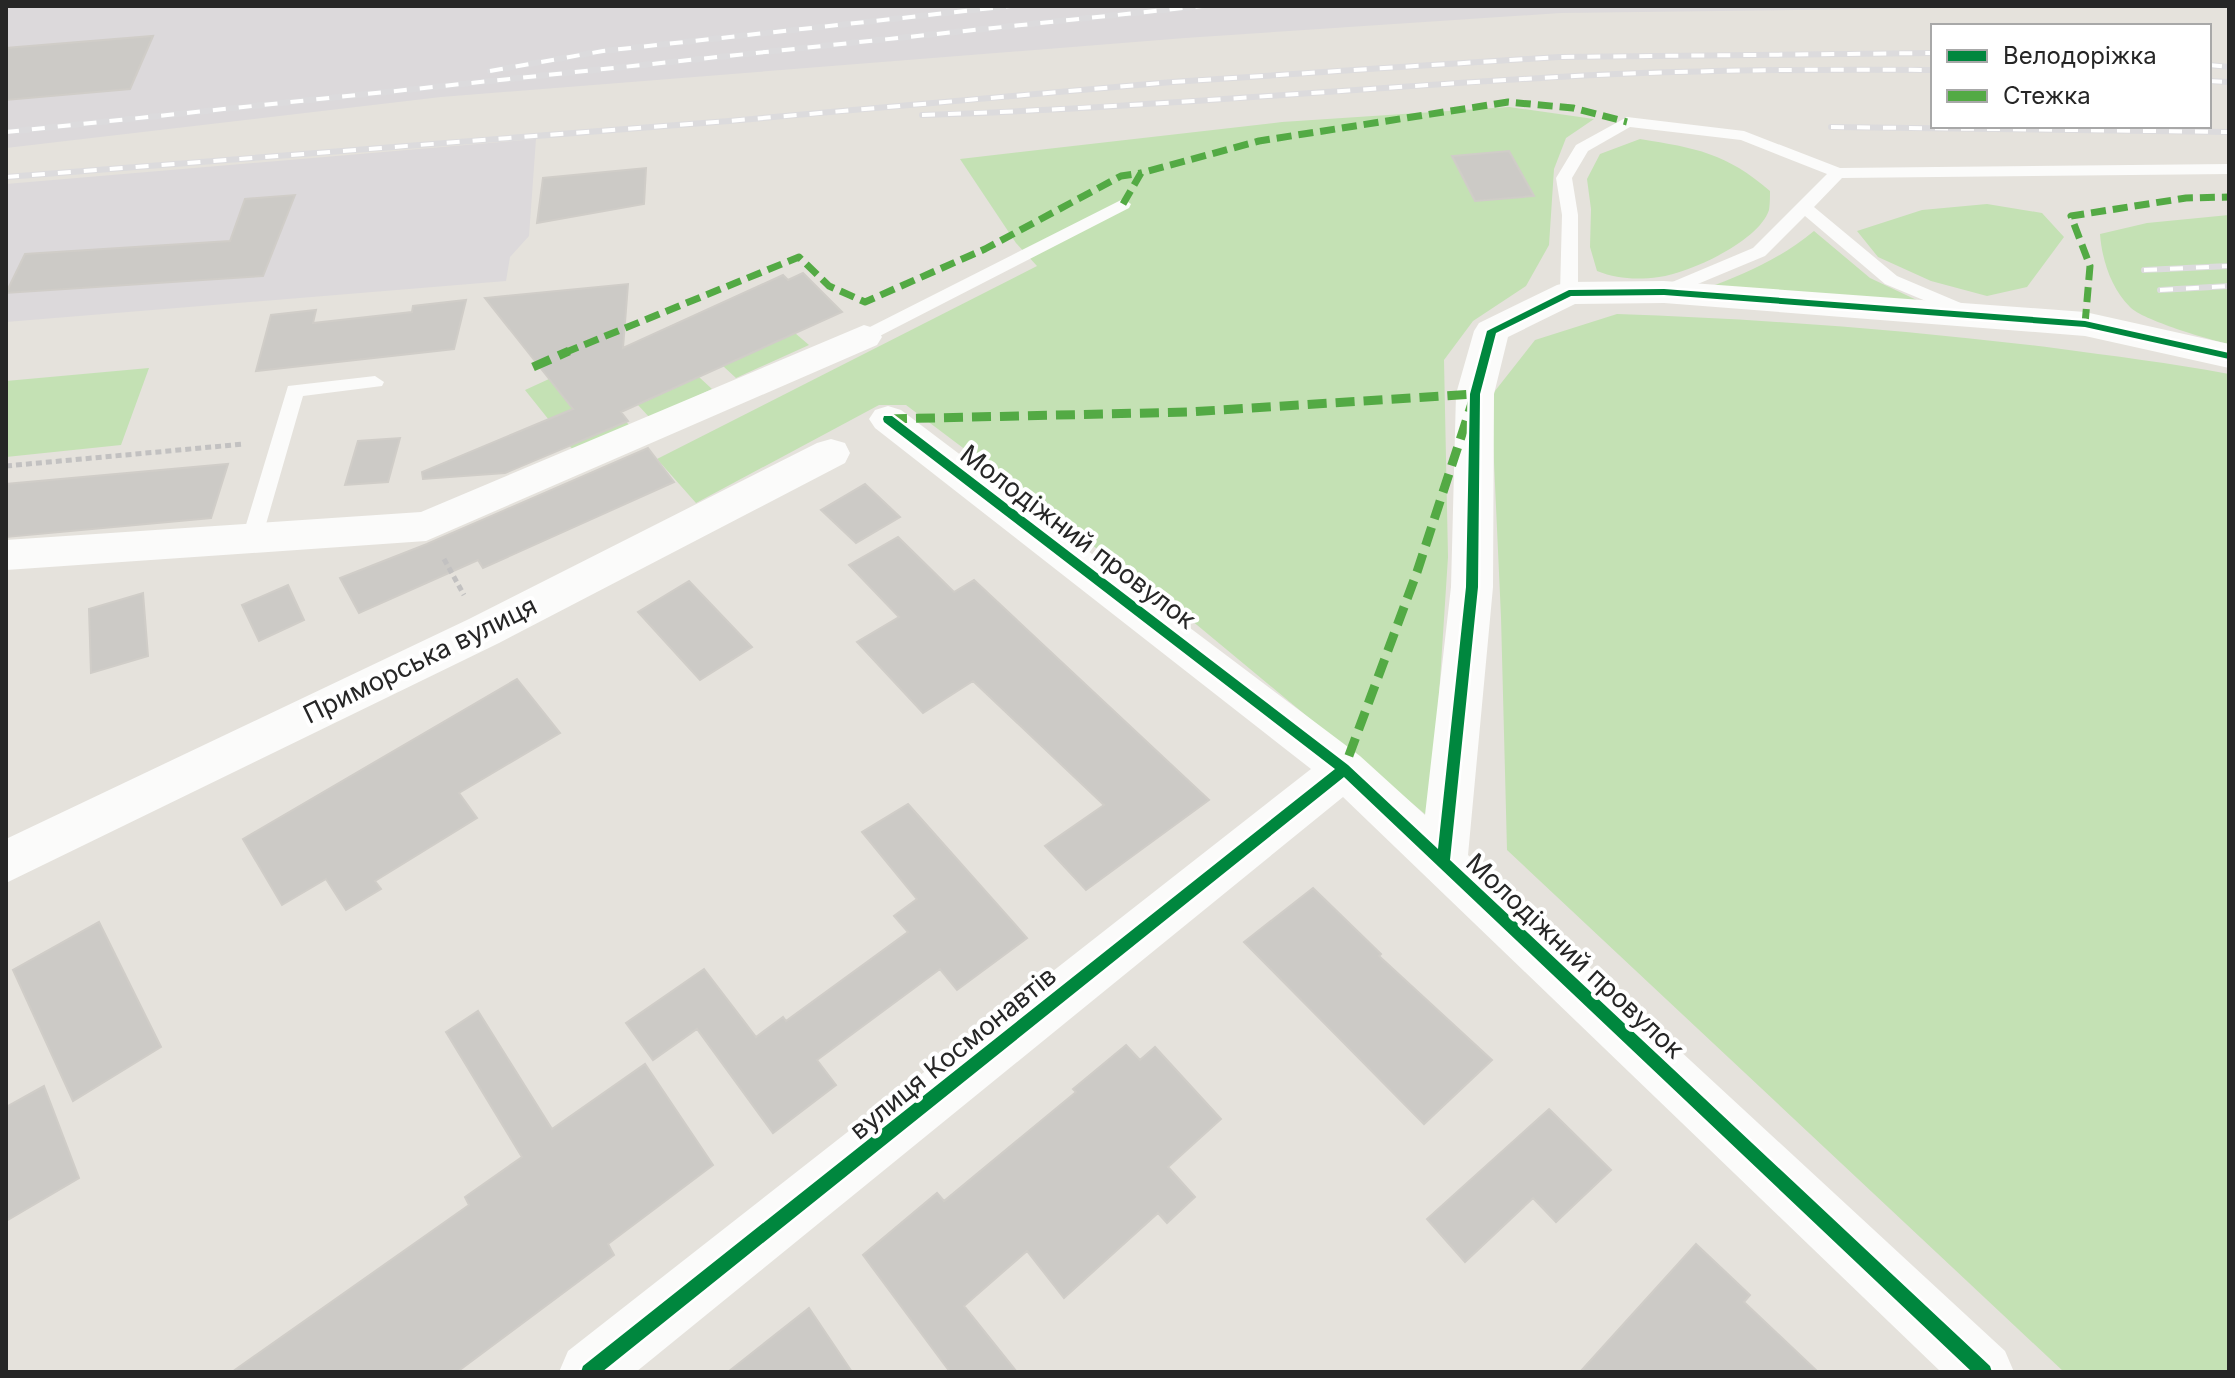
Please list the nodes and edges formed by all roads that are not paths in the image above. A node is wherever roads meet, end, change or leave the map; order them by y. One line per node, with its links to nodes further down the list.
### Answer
1 (2229, 169): 2 (lane)
2 (1838, 173): 4 (lane); 6 (lane)
3 (1123, 204): 8 (lane)
4 (1804, 207): 5 (lane); 7 (lane)
5 (1664, 292): 6 (street); 7 (street)
6 (1569, 293): 17 (street)
7 (1975, 316): 9 (street)
8 (864, 337): 13 (street)
9 (2229, 356)
10 (375, 382): 13 (lane)
11 (888, 419): 15 (street, Молодіжний провулок)
12 (831, 453): 16 (street, Приморська вулиця)
13 (252, 538): 14 (street)
14 (6, 555)
15 (1344, 769): 17 (street, Молодіжний провулок); 18 (street, вулиця Космонавтів)
16 (6, 862)
17 (1443, 862): 19 (street, Молодіжний провулок)
18 (589, 1372)
19 (1984, 1372)

